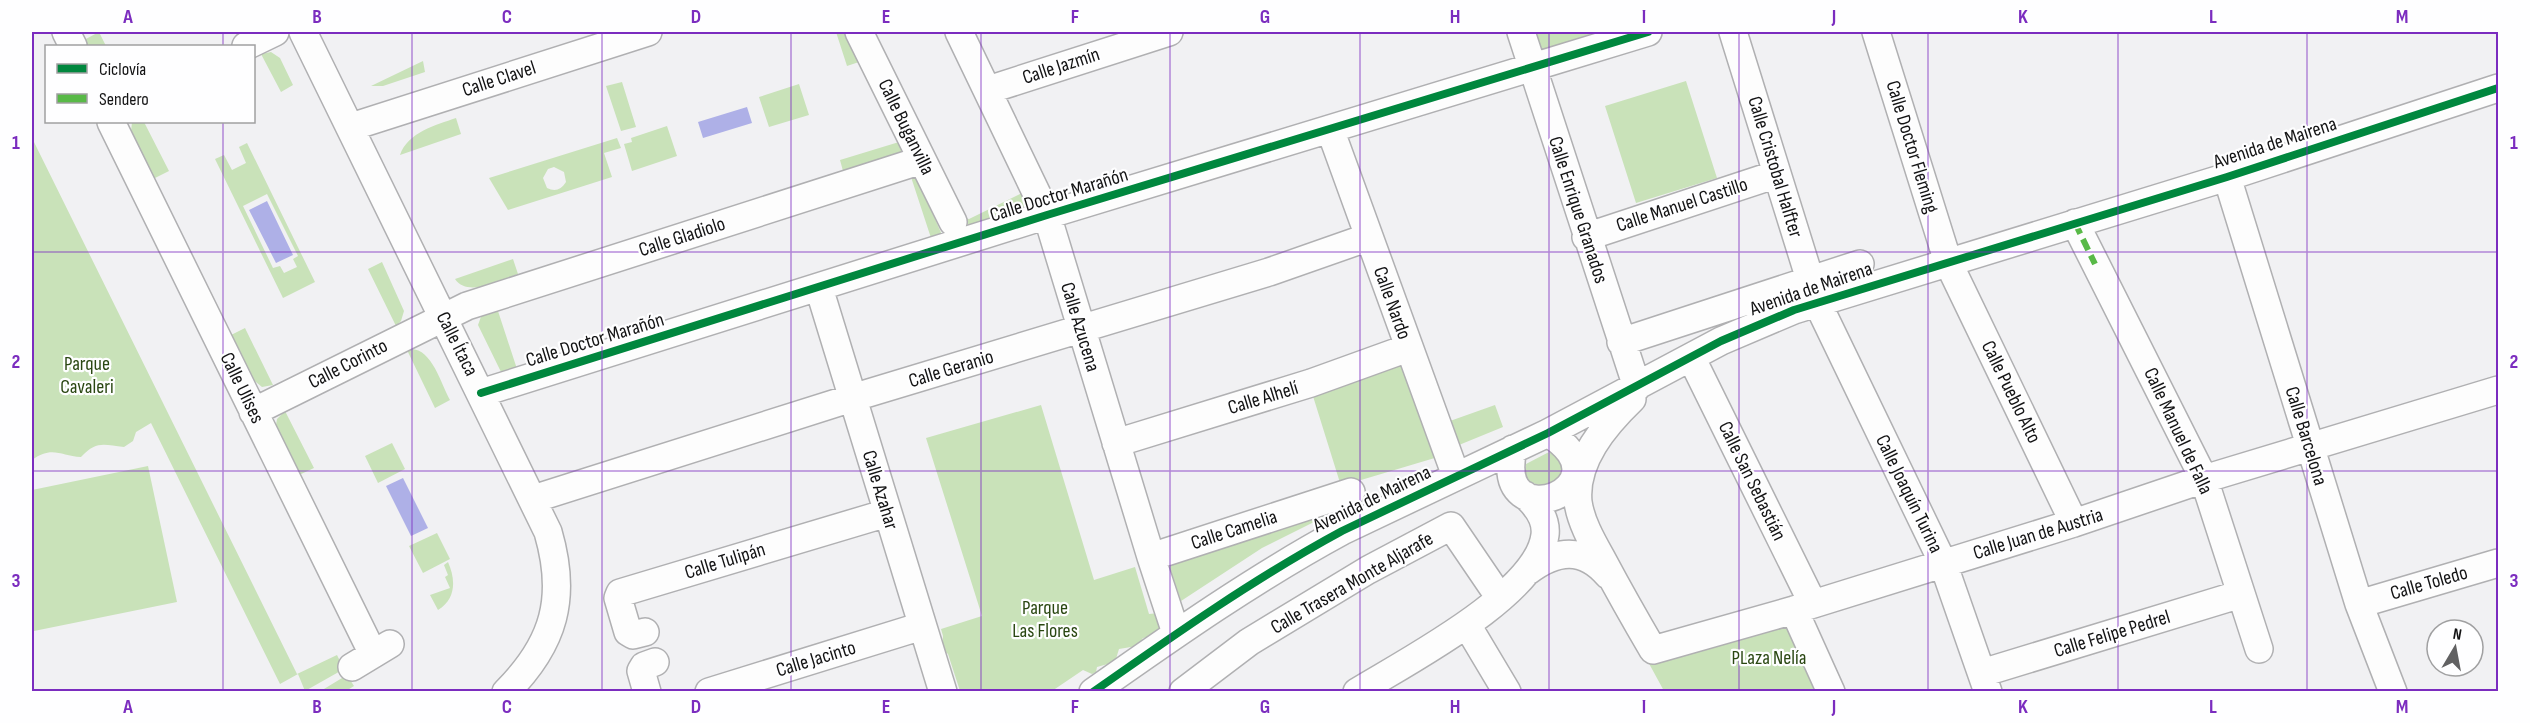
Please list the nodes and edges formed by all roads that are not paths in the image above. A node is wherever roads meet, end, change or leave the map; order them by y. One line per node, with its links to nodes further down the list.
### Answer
1 (275, 32): 11 (street)
2 (303, 32): 16 (street, Calle Ítaca)
3 (648, 32): 16 (street, Calle Clavel)
4 (859, 32): 18 (street, Calle Buganvilla)
5 (959, 32): 14 (street, Calle Azucena)
6 (1169, 32): 14 (street, Calle Jazmín)
7 (1521, 32): 12 (street, Calle Enrique Granados)
8 (1648, 32): 12 (street, Calle Doctor Marañón)
9 (1732, 32): 19 (street, Calle Cristobal Halfter)
10 (1876, 32): 26 (street, Calle Doctor Fleming)
11 (248, 45)
12 (1532, 67): 17 (street, Calle Doctor Marañón); 25 (street, Calle Enrique Granados)
13 (2499, 88): 20 (street, Avenida de Mairena)
14 (988, 90): 21 (street, Calle Azucena)
15 (111, 123): 40 (street, Calle Ulises)
16 (351, 127): 30 (street, Calle Ítaca)
17 (1330, 129): 21 (street, Calle Doctor Marañón); 24 (street, Calle Nardo)
18 (922, 160): 22 (street, Calle Buganvilla); 30 (street, Calle Gladiolo)
19 (1777, 174): 25 (street, Calle Manuel Castillo); 29 (street, Calle Cristobal Halfter)
20 (2227, 177): 23 (street, Avenida de Mairena); 43 (street, Calle Barcelona)
21 (1047, 215): 28 (street, Calle Doctor Marañón); 31 (street, Calle Azucena)
22 (953, 222)
23 (2075, 223): 26 (street, Avenida de Mairena); 47 (street, Calle Manuel de Falla)
24 (1369, 237): 31 (street, Calle Geranio); 33 (street, Calle Nardo)
25 (1586, 237): 32 (street, Calle Enrique Granados)
26 (1948, 262): 29 (street, Avenida de Mairena); 54 (street, Calle Pueblo Alto)
27 (1860, 264): 29 (street)
28 (819, 288): 38 (street, Calle Doctor Marañón); 39 (street, Calle Azahar)
29 (1814, 291): 32 (street); 34 (street, Avenida de Mairena); 57 (street, Calle Joaquín Turina)
30 (442, 316): 38 (street, Calle Ítaca); 40 (street, Calle Corinto)
31 (1081, 330): 39 (street, Calle Geranio); 42 (street, Calle Azucena)
32 (1621, 342): 36 (street, Calle Enrique Granados)
33 (1408, 348): 42 (street, Calle Alhelí); 46 (street, Calle Nardo)
34 (1690, 357): 35 (street, Avenida de Mairena); 64 (street, Calle San Sebastián)
35 (1662, 373): 36 (street, Avenida de Mairena); 50 (street)
36 (1637, 387): 41 (street, Avenida de Mairena)
37 (2499, 390): 43 (street, Calle Juan de Austria)
38 (481, 393): 51 (street, Calle Ítaca)
39 (852, 398): 51 (street, Calle Geranio); 52 (street, Calle Azahar)
40 (254, 412): 70 (street, Calle Ulises)
41 (1548, 433): 44 (street, Avenida de Mairena); 45 (street)
42 (1116, 443): 56 (street, Calle Azucena)
43 (2309, 448): 47 (street, Calle Juan de Austria); 63 (street, Calle Barcelona)
44 (1513, 450): 46 (street, Avenida de Mairena); 49 (street)
45 (1575, 463): 49 (street); 50 (street)
46 (1456, 476): 68 (street, Avenida de Mairena)
47 (2204, 479): 54 (street, Calle Juan de Austria); 61 (street, Calle Manuel de Falla)
48 (1351, 492): 56 (street, Calle Camelia)
49 (1525, 495): 53 (street)
50 (1578, 497): 55 (street); 60 (street, Calle Juan de Austria)
51 (533, 499): 73 (street, Calle Ítaca)
52 (887, 513): 66 (street, Calle Azahar); 67 (street, Calle Tulipán)
53 (1542, 518): 55 (street); 59 (street)
54 (2074, 523): 57 (street, Calle Juan de Austria)
55 (1556, 550): 59 (street); 60 (street)
56 (1151, 558): 68 (street, Calle Azucena)
57 (1943, 563): 64 (street, Calle Juan de Austria); 72 (street, Calle Joaquín Turina)
58 (2499, 563): 63 (street, Calle Toledo)
59 (1520, 578): 62 (street)
60 (1613, 580): 64 (street, Calle Juan de Austria)
61 (2241, 594): 69 (street, Calle Manuel de Falla); 72 (street, Calle Felipe Pedrel)
62 (1500, 598): 65 (street); 78 (street, Calle Trasera Monte Aljarafe)
63 (2358, 604): 82 (street, Calle Barcelona)
64 (1804, 607): 81 (street, Calle San Sebastián)
65 (1467, 625): 79 (street); 80 (street)
66 (922, 626): 75 (street, Calle Jacinto); 76 (street, Calle Azahar)
67 (645, 632)
68 (1176, 633): 77 (street, Avenida de Mairena)
69 (2259, 649)
70 (372, 655)
71 (655, 662): 74 (street)
72 (1985, 682)
73 (506, 692)
74 (647, 692)
75 (709, 692)
76 (943, 692)
77 (1093, 692)
78 (1183, 692)
79 (1357, 692)
80 (1507, 692)
81 (1831, 692)
82 (2393, 692)

